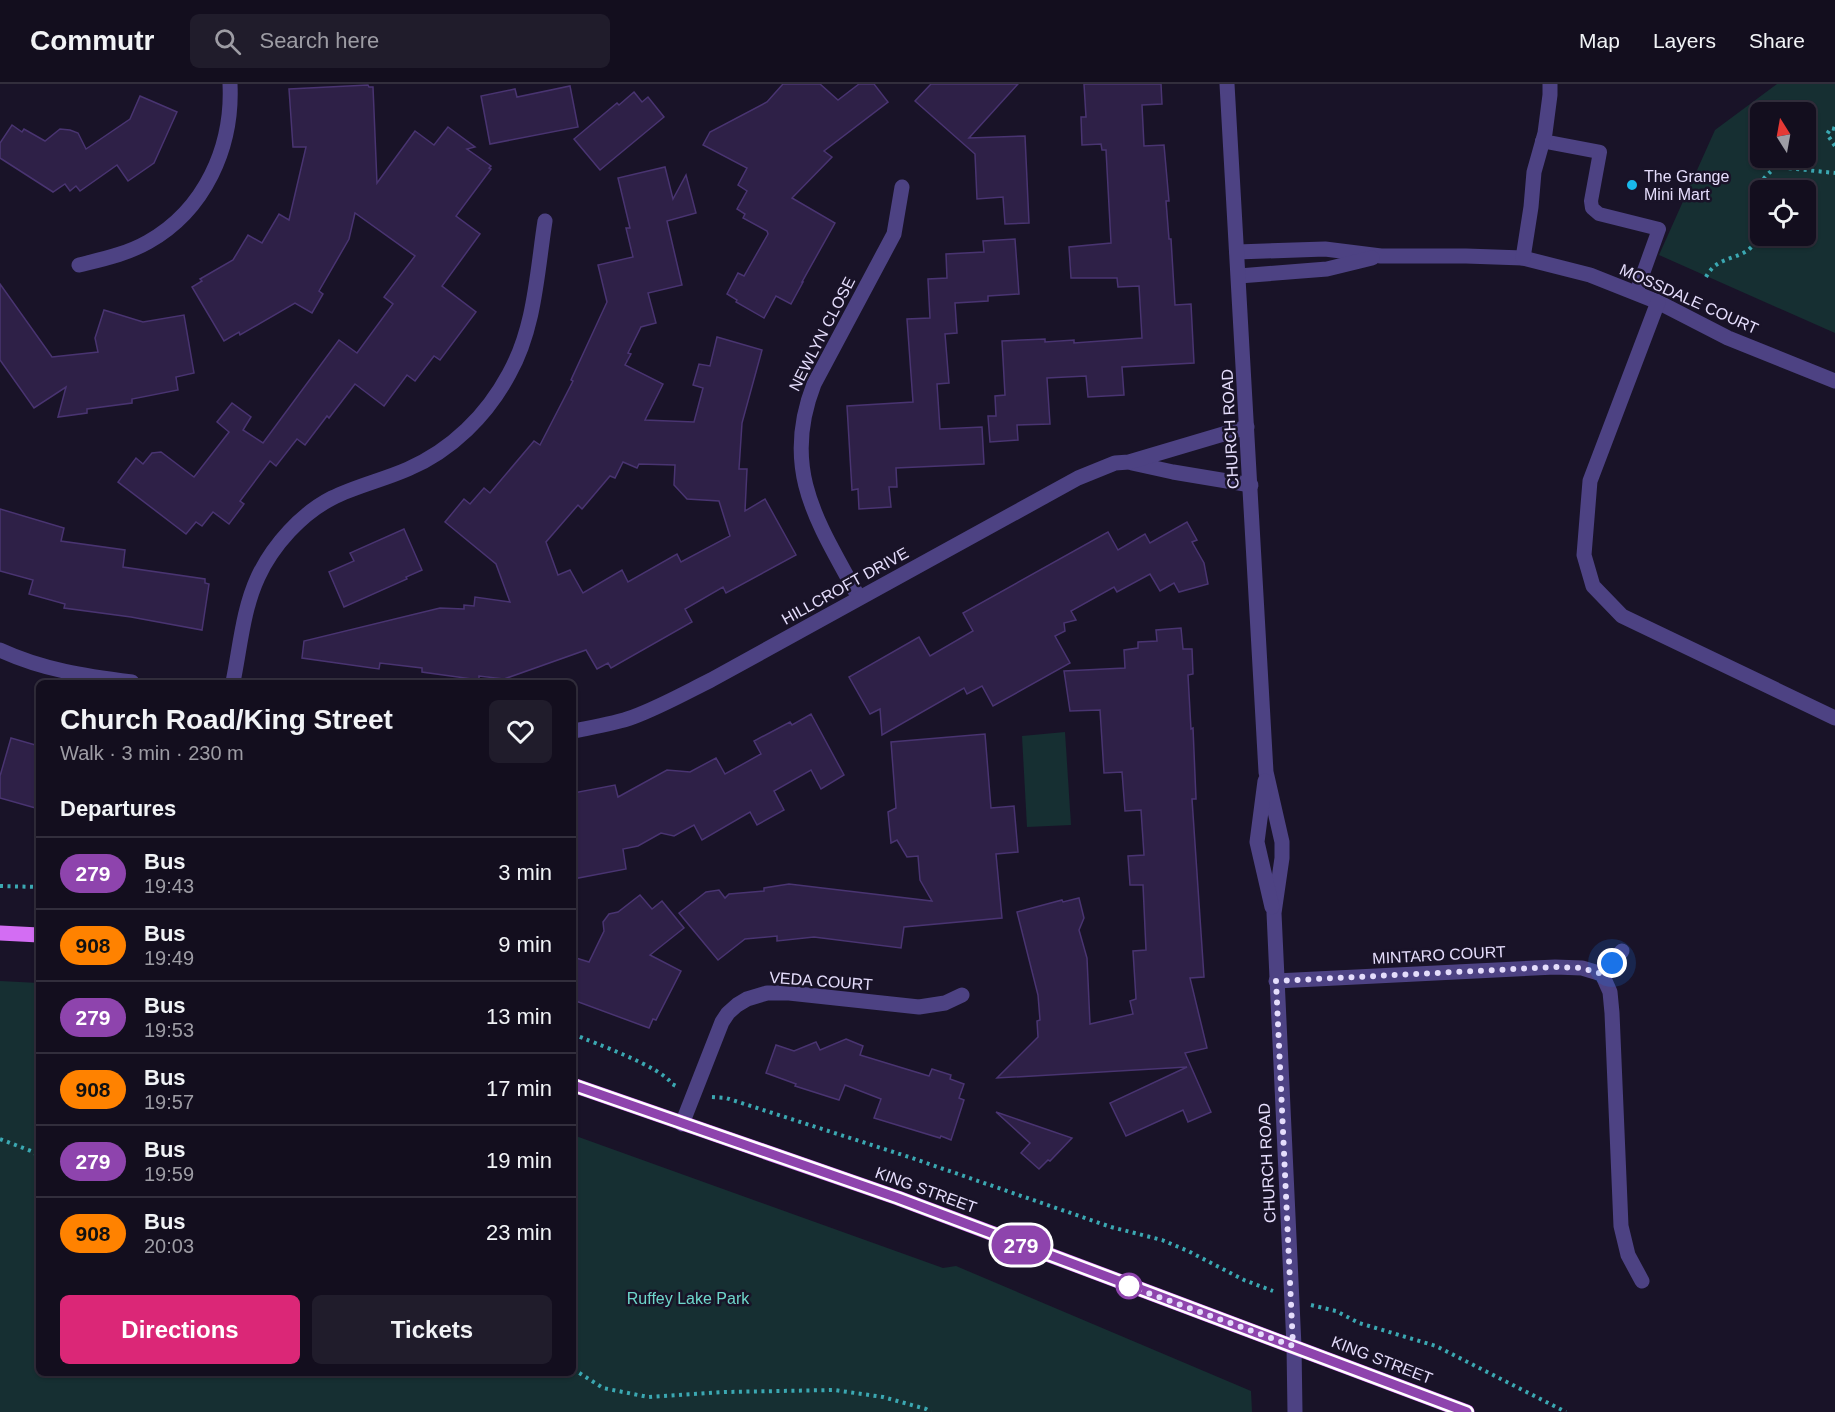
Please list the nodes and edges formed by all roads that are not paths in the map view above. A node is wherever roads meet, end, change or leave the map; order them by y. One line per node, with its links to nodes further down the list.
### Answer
1 (231, 84): 10 (street)
2 (1227, 84): 7 (street, CHURCH ROAD)
3 (1550, 84): 4 (street)
4 (1542, 141): 9 (street); 12 (lane)
5 (902, 187): 18 (street, NEWLYN CLOSE)
6 (545, 221): 21 (street)
7 (1237, 252): 8 (street, MOSSDALE COURT); 11 (street, CHURCH ROAD)
8 (1381, 256): 9 (street, MOSSDALE COURT); 11 (street, MOSSDALE COURT)
9 (1523, 258): 12 (street, MOSSDALE COURT)
10 (79, 265)
11 (1239, 276): 15 (street, CHURCH ROAD)
12 (1636, 293): 13 (street, MOSSDALE COURT)
13 (1658, 302): 14 (street, MOSSDALE COURT); 22 (street)
14 (1835, 381)
15 (1247, 427): 16 (street, HILLCROFT DRIVE); 17 (street, CHURCH ROAD)
16 (1129, 462): 17 (street, HILLCROFT DRIVE); 18 (street, HILLCROFT DRIVE)
17 (1251, 485): 24 (street, CHURCH ROAD)
18 (860, 598): 23 (street, HILLCROFT DRIVE)
19 (0, 650): 20 (street)
20 (119, 680)
21 (233, 680)
22 (1835, 718)
23 (576, 730)
24 (1266, 772): 25 (street, CHURCH ROAD); 25 (street, CHURCH ROAD)
25 (1274, 913): 30 (street, CHURCH ROAD)
26 (0, 933): 27 (main road)
27 (36, 935)
28 (1622, 951): 29 (street)
29 (1602, 974): 30 (street, MINTARO COURT); 34 (street)
30 (1276, 981): 35 (street, CHURCH ROAD)
31 (962, 995): 33 (street, VEDA COURT)
32 (576, 1086): 33 (main road, KING STREET)
33 (682, 1124): 35 (main road, KING STREET)
34 (1642, 1281)
35 (1293, 1346): 36 (street, CHURCH ROAD); 37 (main road, KING STREET)
36 (1295, 1412)
37 (1467, 1412)

